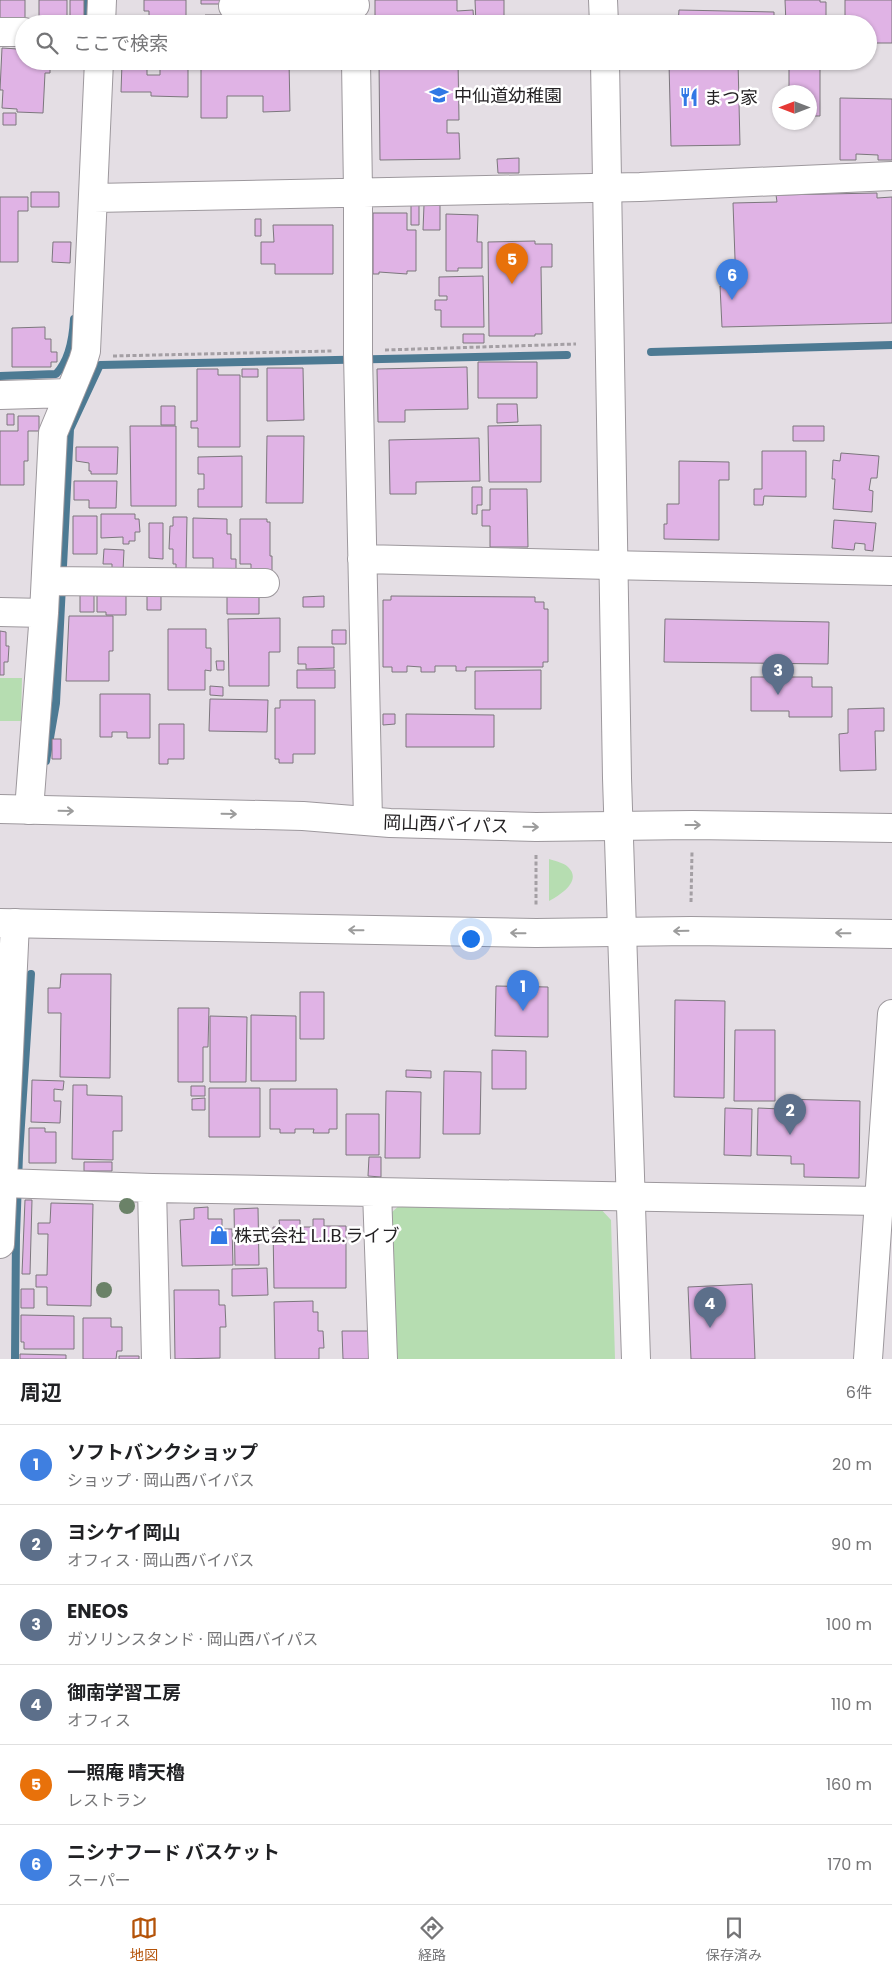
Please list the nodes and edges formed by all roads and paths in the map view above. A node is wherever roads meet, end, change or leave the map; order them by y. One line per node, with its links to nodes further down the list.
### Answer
1 (102, 0): 5 (main road)
2 (603, 0): 6 (main road)
3 (233, 6): 4 (main road)
4 (355, 10)
5 (101, 15)
6 (604, 15)
7 (99, 70): 13 (main road)
8 (356, 70): 12 (main road)
9 (605, 70): 11 (main road)
10 (892, 176): 11 (main road)
11 (607, 187): 12 (main road); 17 (main road)
12 (358, 191): 13 (main road); 16 (main road)
13 (94, 198): 14 (main road)
14 (77, 376): 15 (main road); 19 (main road)
15 (0, 395)
16 (362, 559): 17 (main road); 25 (main road)
17 (614, 566): 18 (main road); 26 (main road)
18 (892, 571)
19 (57, 581): 20 (main road); 22 (main road)
20 (265, 583)
21 (0, 612): 22 (main road)
22 (44, 614): 24 (main road)
23 (0, 809): 24 (main road, 岡山西バイパス)
24 (29, 810): 25 (main road, 岡山西バイパス, one-way to 25)
25 (368, 821): 26 (main road, 岡山西バイパス, one-way to 26)
26 (618, 826): 27 (main road, 岡山西バイパス, one-way to 27); 33 (main road)
27 (892, 828)
28 (692, 849): 30 (path)
29 (536, 852): 31 (path)
30 (691, 902)
31 (536, 909)
32 (8, 923): 33 (main road, one-way to 32); 37 (main road)
33 (622, 932): 34 (main road, one-way to 33); 41 (main road)
34 (892, 934)
35 (892, 1014): 36 (main road)
36 (891, 1045): 42 (main road)
37 (3, 1096): 38 (main road)
38 (13, 1184): 39 (main road); 43 (main road)
39 (152, 1188): 40 (main road); 45 (main road)
40 (377, 1192): 41 (main road); 46 (main road)
41 (629, 1196): 42 (main road); 47 (main road)
42 (879, 1201): 44 (main road)
43 (0, 1244)
44 (885, 1257): 48 (main road)
45 (156, 1359)
46 (383, 1359)
47 (636, 1359)
48 (868, 1359)

